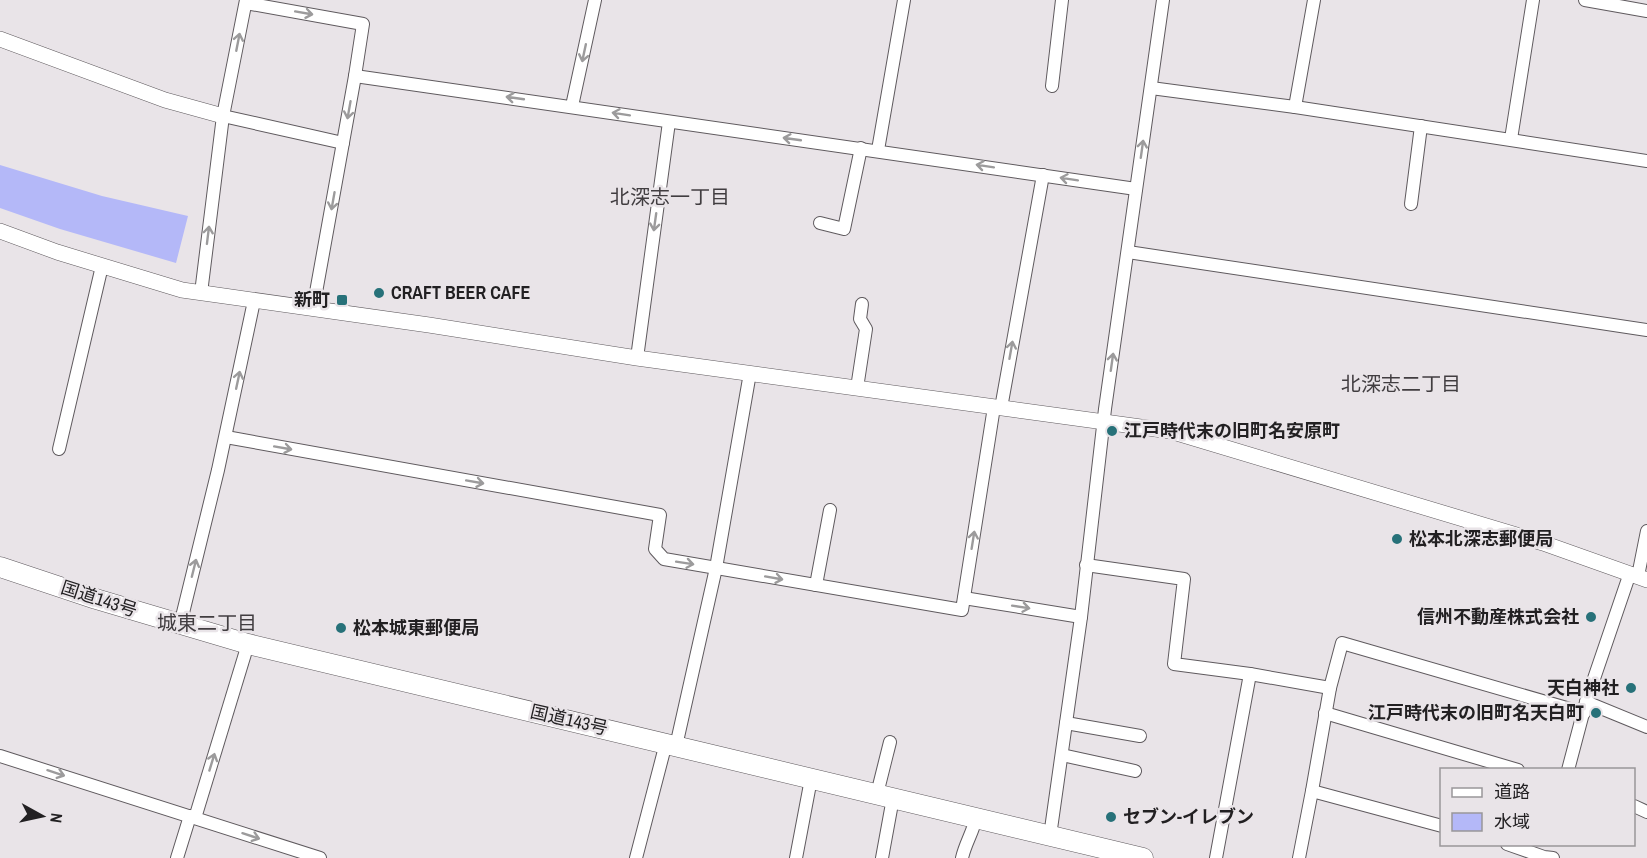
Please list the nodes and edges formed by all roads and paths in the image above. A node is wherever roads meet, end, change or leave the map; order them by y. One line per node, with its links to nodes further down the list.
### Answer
1 (595, 0): 14 (street, one-way to 14)
2 (904, 0): 22 (street)
3 (1062, 0): 12 (street)
4 (1163, 0): 13 (street)
5 (1314, 0): 15 (street)
6 (1533, 0): 19 (street)
7 (1585, 0): 9 (street)
8 (246, 1): 11 (street, one-way to 11); 16 (street, one-way to 8)
9 (1647, 11)
10 (0, 39): 16 (street)
11 (355, 76): 14 (street, one-way to 11); 20 (street, one-way to 20)
12 (1052, 86)
13 (1151, 88): 15 (street); 25 (street, one-way to 13)
14 (573, 106): 17 (street, one-way to 14)
15 (1295, 107): 18 (street)
16 (223, 116): 20 (street); 31 (street, one-way to 16)
17 (669, 122): 21 (street, one-way to 17); 36 (street, one-way to 36)
18 (1421, 126): 19 (street); 26 (street)
19 (1511, 139): 23 (street)
20 (343, 143): 34 (street, one-way to 34)
21 (861, 148): 22 (street); 27 (street)
22 (878, 150): 24 (street, one-way to 22)
23 (1647, 161)
24 (1043, 175): 25 (street, one-way to 24); 39 (street, one-way to 24)
25 (1136, 189): 29 (street)
26 (1411, 204)
27 (820, 223)
28 (0, 231): 30 (street)
29 (1128, 252): 35 (street); 40 (street, one-way to 29)
30 (102, 266): 31 (street); 42 (street)
31 (201, 293): 32 (street)
32 (254, 301): 34 (street); 41 (street, one-way to 32)
33 (862, 304): 38 (street)
34 (314, 309): 36 (street)
35 (1647, 330)
36 (637, 358): 37 (street)
37 (750, 373): 38 (street); 47 (street)
38 (857, 388): 39 (street)
39 (997, 407): 40 (street); 50 (street, one-way to 39)
40 (1104, 420): 45 (street); 48 (street)
41 (226, 437): 47 (street, one-way to 47); 52 (street, one-way to 41)
42 (59, 449)
43 (830, 510): 49 (street)
44 (1647, 531): 48 (street)
45 (1086, 565): 51 (street); 54 (street)
46 (0, 567): 52 (highway, 国道143号)
47 (716, 568): 49 (street, one-way to 49); 62 (street)
48 (1638, 577): 56 (street)
49 (816, 585): 50 (street)
50 (964, 598): 51 (street, one-way to 51)
51 (1081, 616): 58 (street)
52 (180, 625): 53 (highway, 国道143号)
53 (248, 644): 62 (highway, 国道143号); 71 (street, one-way to 53)
54 (1250, 674): 55 (street); 83 (street)
55 (1330, 688): 56 (street); 57 (street)
56 (1585, 707): 59 (street); 66 (street)
57 (1325, 713): 65 (street); 69 (street)
58 (1066, 723): 60 (street); 63 (street)
59 (1647, 728)
60 (1140, 736)
61 (890, 742): 70 (street)
62 (671, 744): 68 (highway, 国道143号); 78 (street)
63 (1062, 755): 67 (street); 74 (street)
64 (0, 756): 71 (street, one-way to 71)
65 (1511, 768)
66 (1569, 768)
67 (1135, 771)
68 (811, 779): 70 (highway, 国道143号); 79 (street)
69 (1312, 791): 73 (street); 84 (street)
70 (885, 796): 72 (highway, 国道143号); 80 (street)
71 (192, 817): 76 (street); 77 (street, one-way to 77)
72 (976, 818): 74 (highway, 国道143号); 81 (street)
73 (1440, 825)
74 (1050, 836): 82 (highway, 国道143号)
75 (1513, 846): 85 (street)
76 (177, 858)
77 (320, 858)
78 (636, 858)
79 (796, 858)
80 (882, 858)
81 (962, 858)
82 (1143, 858)
83 (1216, 858)
84 (1299, 858)
85 (1547, 858)

